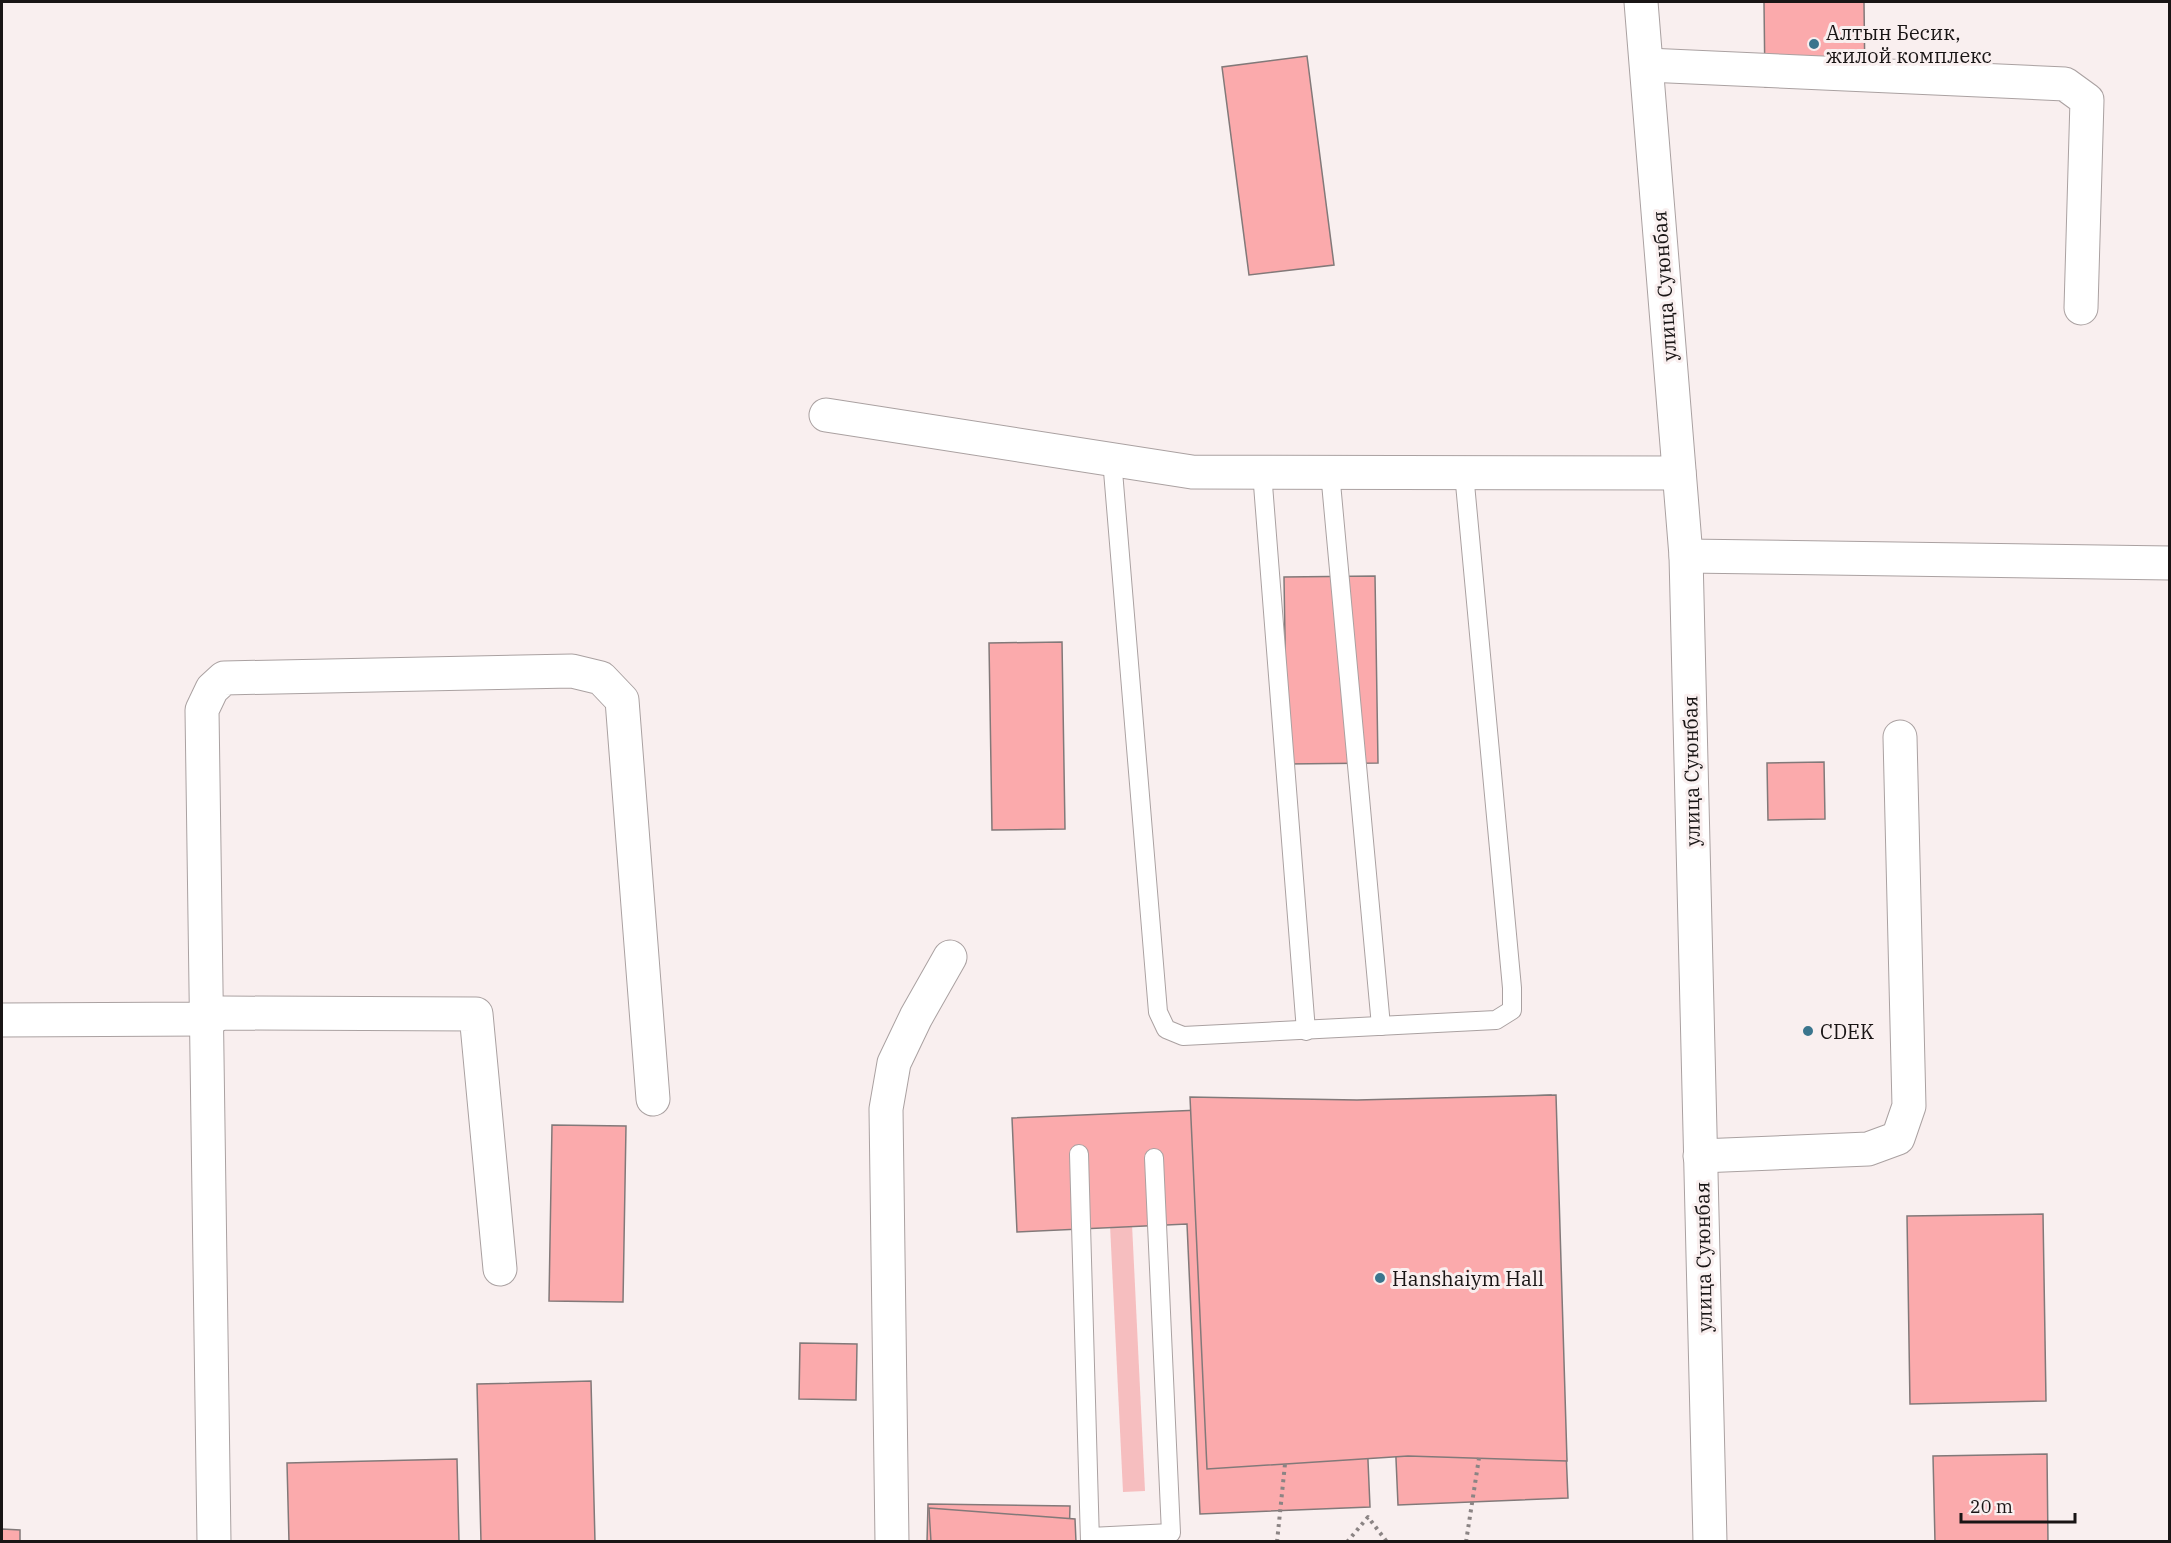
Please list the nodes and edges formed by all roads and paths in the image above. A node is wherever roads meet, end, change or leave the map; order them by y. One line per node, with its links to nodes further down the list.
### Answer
1 (1641, 2): 2 (street, улица Суюнбая)
2 (1647, 65): 3 (street); 9 (street, улица Суюнбая)
3 (2081, 308)
4 (826, 415): 5 (street)
5 (1112, 459): 6 (street); 17 (lane)
6 (1262, 472): 7 (street); 17 (lane)
7 (1330, 472): 8 (street); 16 (lane)
8 (1464, 473): 9 (street); 16 (lane)
9 (1679, 473): 10 (street, улица Суюнбая)
10 (1686, 556): 11 (street); 20 (street, улица Суюнбая)
11 (2169, 563)
12 (1900, 737): 20 (street)
13 (950, 957): 27 (street)
14 (206, 1019): 15 (street); 18 (street); 22 (street); 26 (street)
15 (2, 1020)
16 (1381, 1026): 17 (lane)
17 (1306, 1031)
18 (653, 1099)
19 (1079, 1154): 25 (lane)
20 (1700, 1156): 32 (street, улица Суюнбая)
21 (1154, 1158): 25 (lane)
22 (500, 1269)
23 (1479, 1458): 31 (path)
24 (1285, 1464): 28 (path)
25 (1090, 1539)
26 (214, 1542)
27 (892, 1542)
28 (1277, 1542)
29 (1347, 1542): 30 (path)
30 (1387, 1542)
31 (1466, 1542)
32 (1710, 1542)

